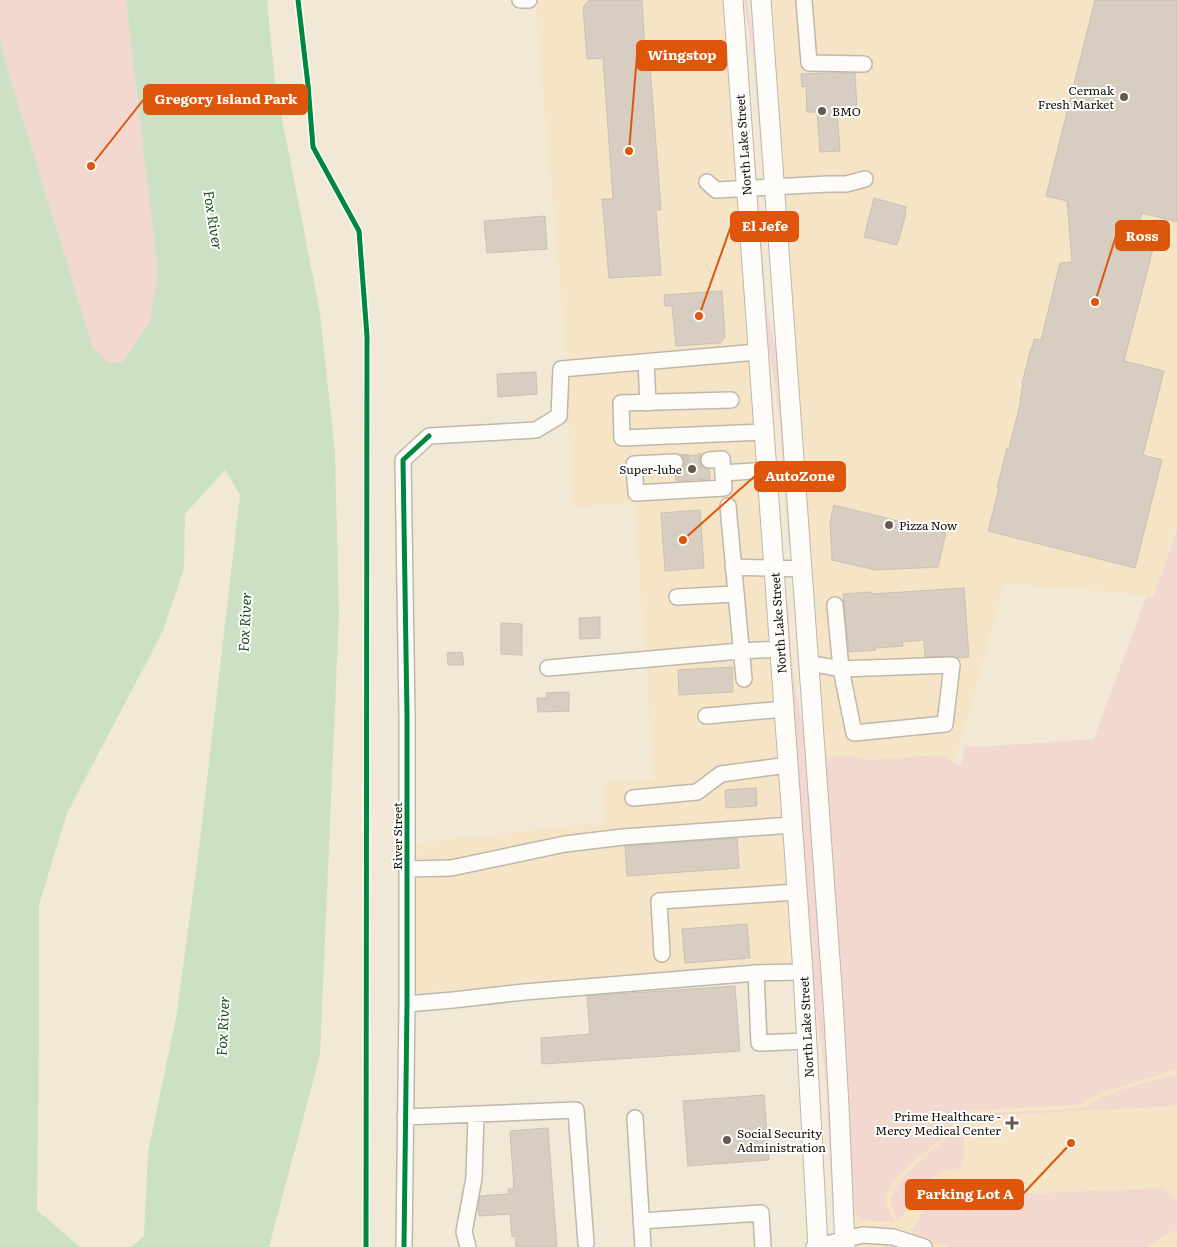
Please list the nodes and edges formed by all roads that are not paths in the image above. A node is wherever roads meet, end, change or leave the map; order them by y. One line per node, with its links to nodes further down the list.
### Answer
1 (520, 0): 2 (street)
2 (529, 0)
3 (732, 0): 10 (main road, North Lake Street)
4 (760, 0): 9 (main road)
5 (804, 0): 6 (street)
6 (864, 64)
7 (865, 179): 9 (street)
8 (707, 182): 10 (street)
9 (774, 187): 10 (street); 21 (main road)
10 (746, 189): 11 (main road, North Lake Street)
11 (758, 352): 12 (street); 15 (main road, North Lake Street)
12 (646, 362): 14 (street); 36 (street, River Street)
13 (731, 400): 14 (street)
14 (648, 402): 15 (street)
15 (764, 432): 17 (main road, North Lake Street)
16 (675, 466): 17 (street)
17 (767, 470): 20 (main road, North Lake Street)
18 (728, 506): 19 (street)
19 (733, 567): 20 (street); 22 (street)
20 (774, 568): 21 (street); 25 (main road, North Lake Street)
21 (802, 569): 27 (main road)
22 (735, 594): 23 (street); 26 (street)
23 (677, 597)
24 (835, 605): 29 (street)
25 (780, 649): 26 (street); 31 (main road, North Lake Street)
26 (740, 651): 28 (street); 30 (street)
27 (809, 663): 29 (street); 48 (main road)
28 (548, 668)
29 (841, 669): 29 (street)
30 (744, 678)
31 (784, 709): 32 (street); 33 (main road, North Lake Street)
32 (706, 716)
33 (788, 765): 34 (street); 35 (main road, North Lake Street)
34 (633, 798)
35 (792, 825): 36 (street); 37 (main road, North Lake Street)
36 (407, 869): 41 (street, River Street)
37 (798, 892): 38 (street); 39 (main road, North Lake Street)
38 (662, 954)
39 (803, 972): 40 (street); 42 (main road, North Lake Street)
40 (756, 974): 41 (street); 42 (street)
41 (407, 1004): 44 (street, River Street)
42 (807, 1042): 53 (main road, North Lake Street)
43 (476, 1114): 44 (street); 47 (street); 50 (street)
44 (405, 1117): 49 (street, River Street)
45 (635, 1118): 46 (street)
46 (641, 1220): 51 (street); 52 (street)
47 (586, 1243)
48 (845, 1243): 53 (street); 54 (street)
49 (404, 1247)
50 (468, 1247)
51 (643, 1247)
52 (763, 1247)
53 (817, 1247)
54 (924, 1247)

